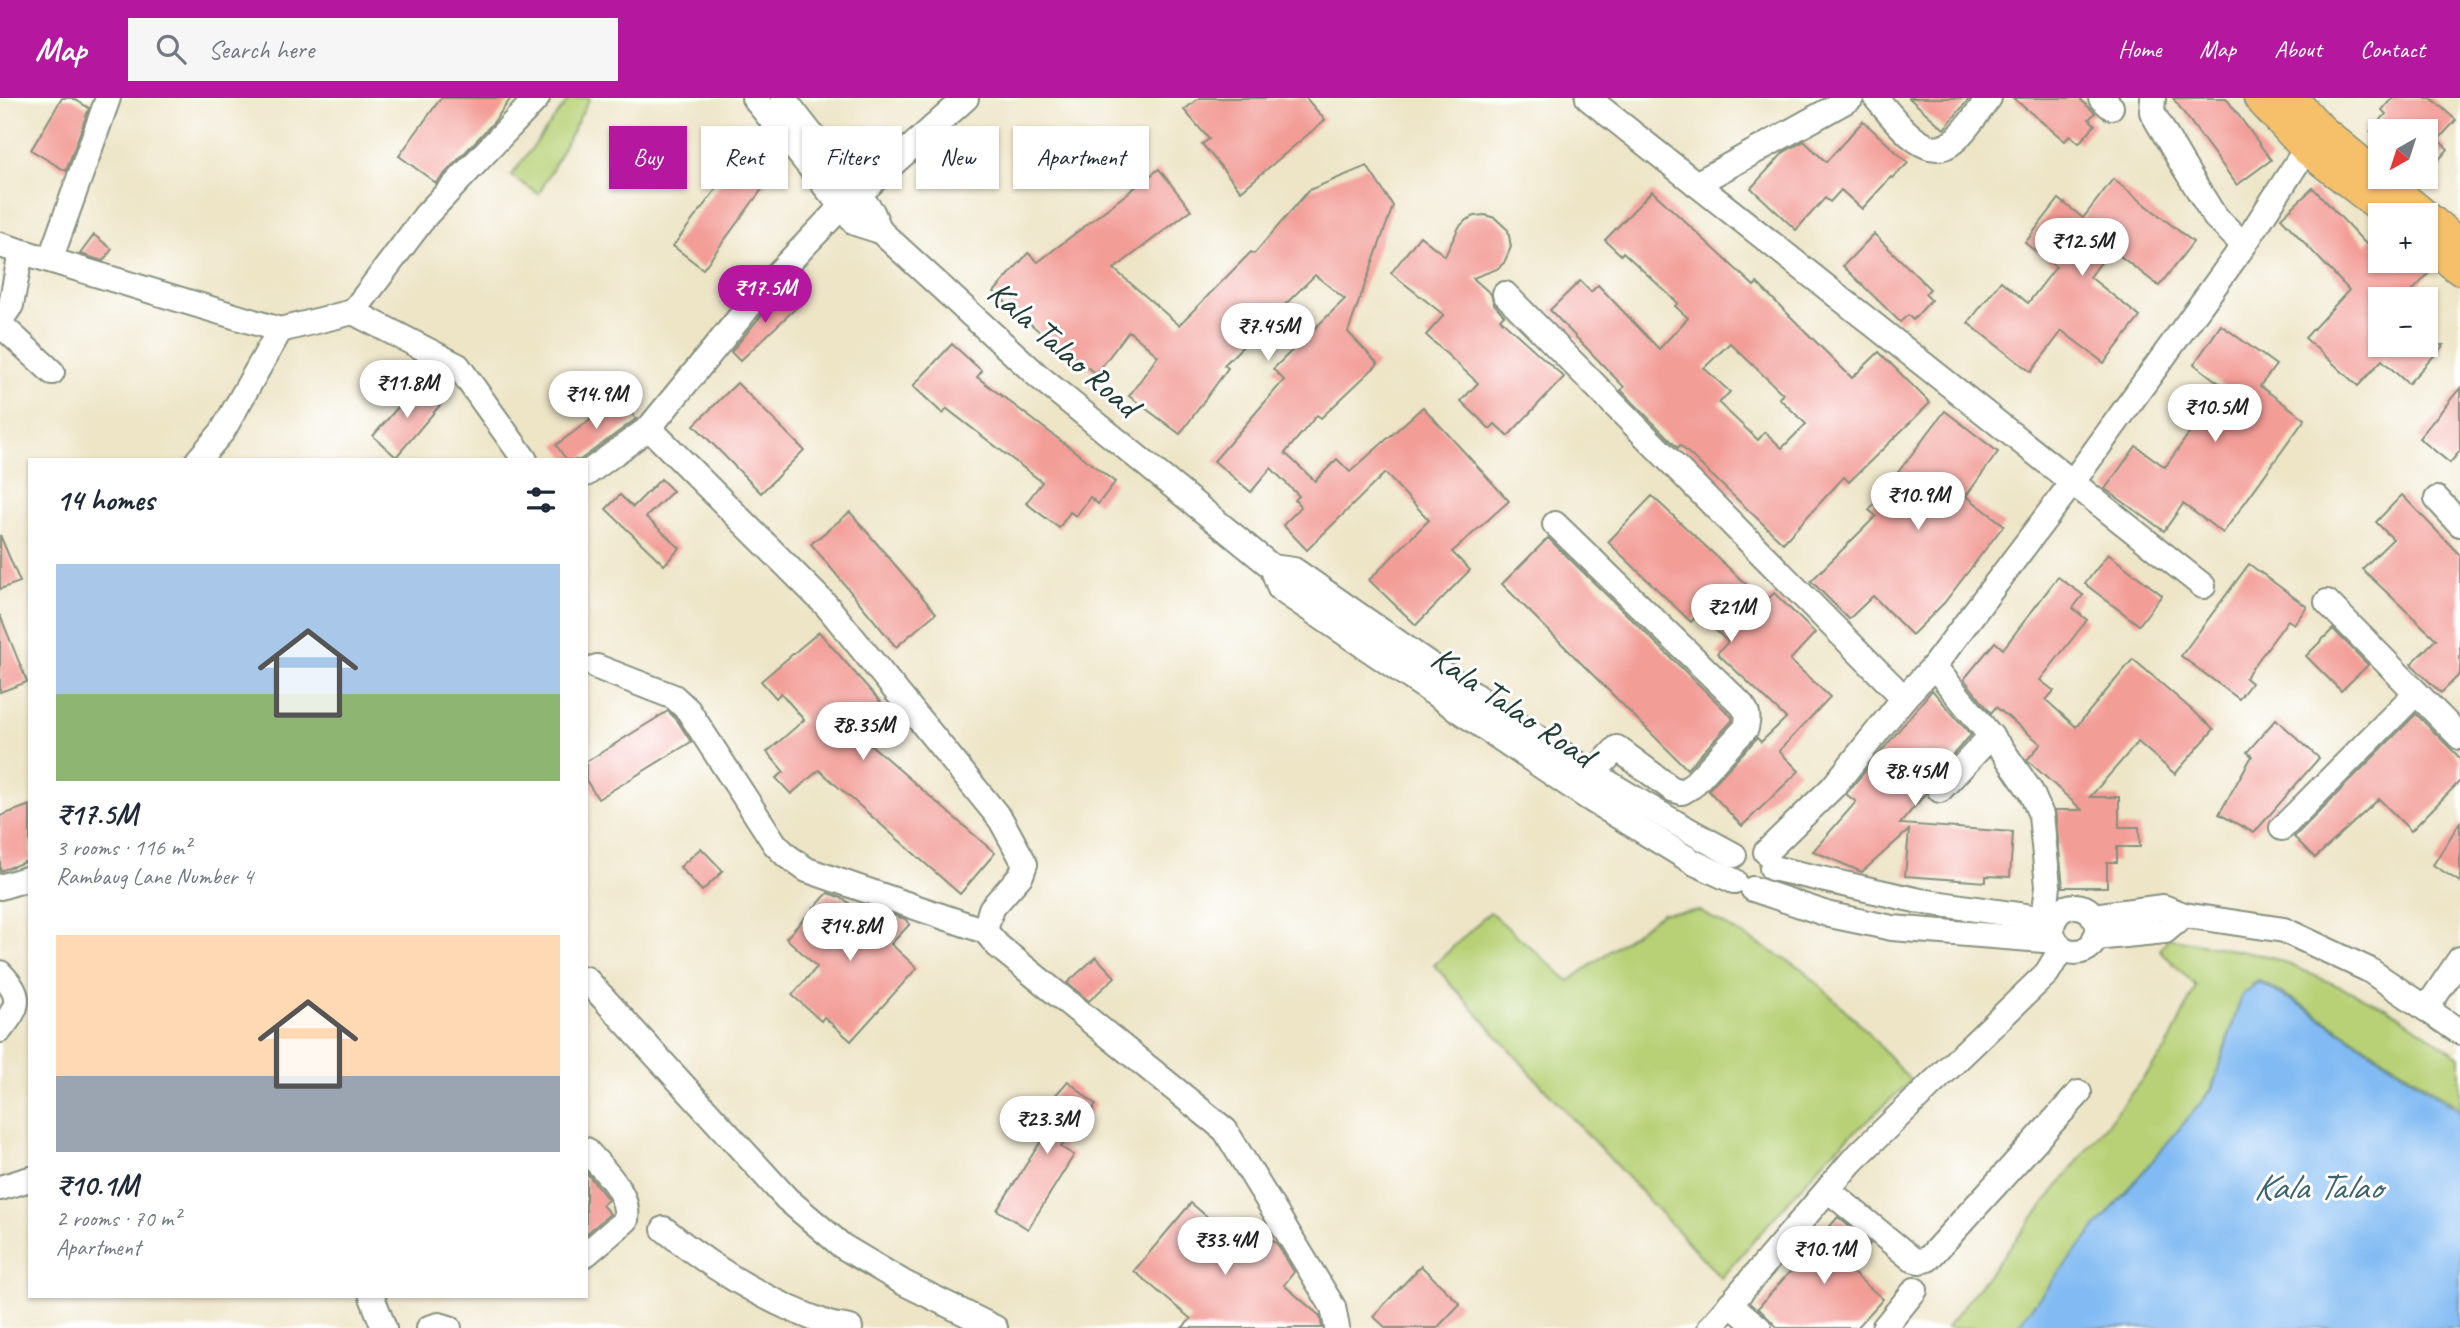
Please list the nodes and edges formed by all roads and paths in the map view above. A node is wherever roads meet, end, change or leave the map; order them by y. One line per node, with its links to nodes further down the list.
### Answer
1 (108, 98): 23 (street)
2 (537, 98): 26 (street)
3 (754, 98): 15 (street, Kala Talao Road)
4 (783, 98): 15 (street, Kala Talao Road)
5 (966, 98): 15 (street)
6 (1588, 98): 14 (street)
7 (1851, 98): 14 (street)
8 (1876, 98): 9 (street)
9 (1989, 98)
10 (2153, 98): 20 (street)
11 (2259, 98): 13 (main road)
12 (2292, 98): 13 (main road)
13 (2314, 140): 16 (main road); 17 (main road); 20 (street)
14 (1696, 184): 34 (street)
15 (850, 200): 30 (street); 46 (street, Kala Talao Road)
16 (2378, 203)
17 (2406, 203)
18 (2438, 226): 19 (main road)
19 (2460, 244)
20 (2244, 246): 34 (street)
21 (11, 249): 23 (street); 27 (street)
22 (2438, 253): 24 (main road)
23 (50, 260): 28 (street)
24 (2460, 270)
25 (1505, 294): 43 (street)
26 (352, 312): 28 (street); 32 (street)
27 (0, 323): 29 (street)
28 (280, 330): 31 (street)
29 (52, 372)
30 (649, 428): 33 (street); 57 (street)
31 (200, 458)
32 (524, 458)
33 (588, 473)
34 (2072, 483): 38 (street); 41 (street)
35 (2437, 499): 37 (street)
36 (1555, 524): 46 (street)
37 (2460, 524)
38 (2203, 586)
39 (2327, 602): 42 (street)
40 (597, 667): 57 (street)
41 (1933, 667): 43 (street); 44 (street)
42 (2416, 693): 45 (street); 48 (street)
43 (1904, 698): 50 (street)
44 (1990, 736): 47 (street); 58 (street)
45 (2460, 737)
46 (1585, 782): 49 (street, Kala Talao Road); 53 (street, Kala Talao Road)
47 (1940, 790)
48 (2282, 828)
49 (1734, 855): 50 (street); 53 (street)
50 (1769, 860): 52 (street); 53 (street)
51 (28, 879): 54 (street)
52 (1839, 883): 55 (street); 58 (street)
53 (1744, 885): 55 (street, Kala Talao Road)
54 (0, 887)
55 (1830, 915): 58 (street, Kala Talao Road)
56 (2094, 927): 58 (street); 58 (street); 62 (street)
57 (985, 931): 81 (street)
58 (2054, 932): 69 (street)
59 (2460, 959): 62 (street)
60 (0, 973): 63 (street)
61 (588, 981): 80 (street)
62 (2426, 1009): 64 (street)
63 (0, 1030)
64 (2460, 1032)
65 (2078, 1093): 69 (street)
66 (588, 1152): 71 (street)
67 (28, 1180): 68 (street)
68 (0, 1188)
69 (1823, 1195): 72 (street); 75 (street)
70 (664, 1229): 79 (street)
71 (588, 1252)
72 (1894, 1260)
73 (1915, 1290): 84 (street)
74 (372, 1298): 76 (street)
75 (1730, 1304): 82 (street); 83 (street)
76 (384, 1328)
77 (429, 1328): 78 (street)
78 (449, 1328)
79 (850, 1328)
80 (995, 1328)
81 (1337, 1328)
82 (1710, 1328)
83 (1759, 1328)
84 (1884, 1328)

